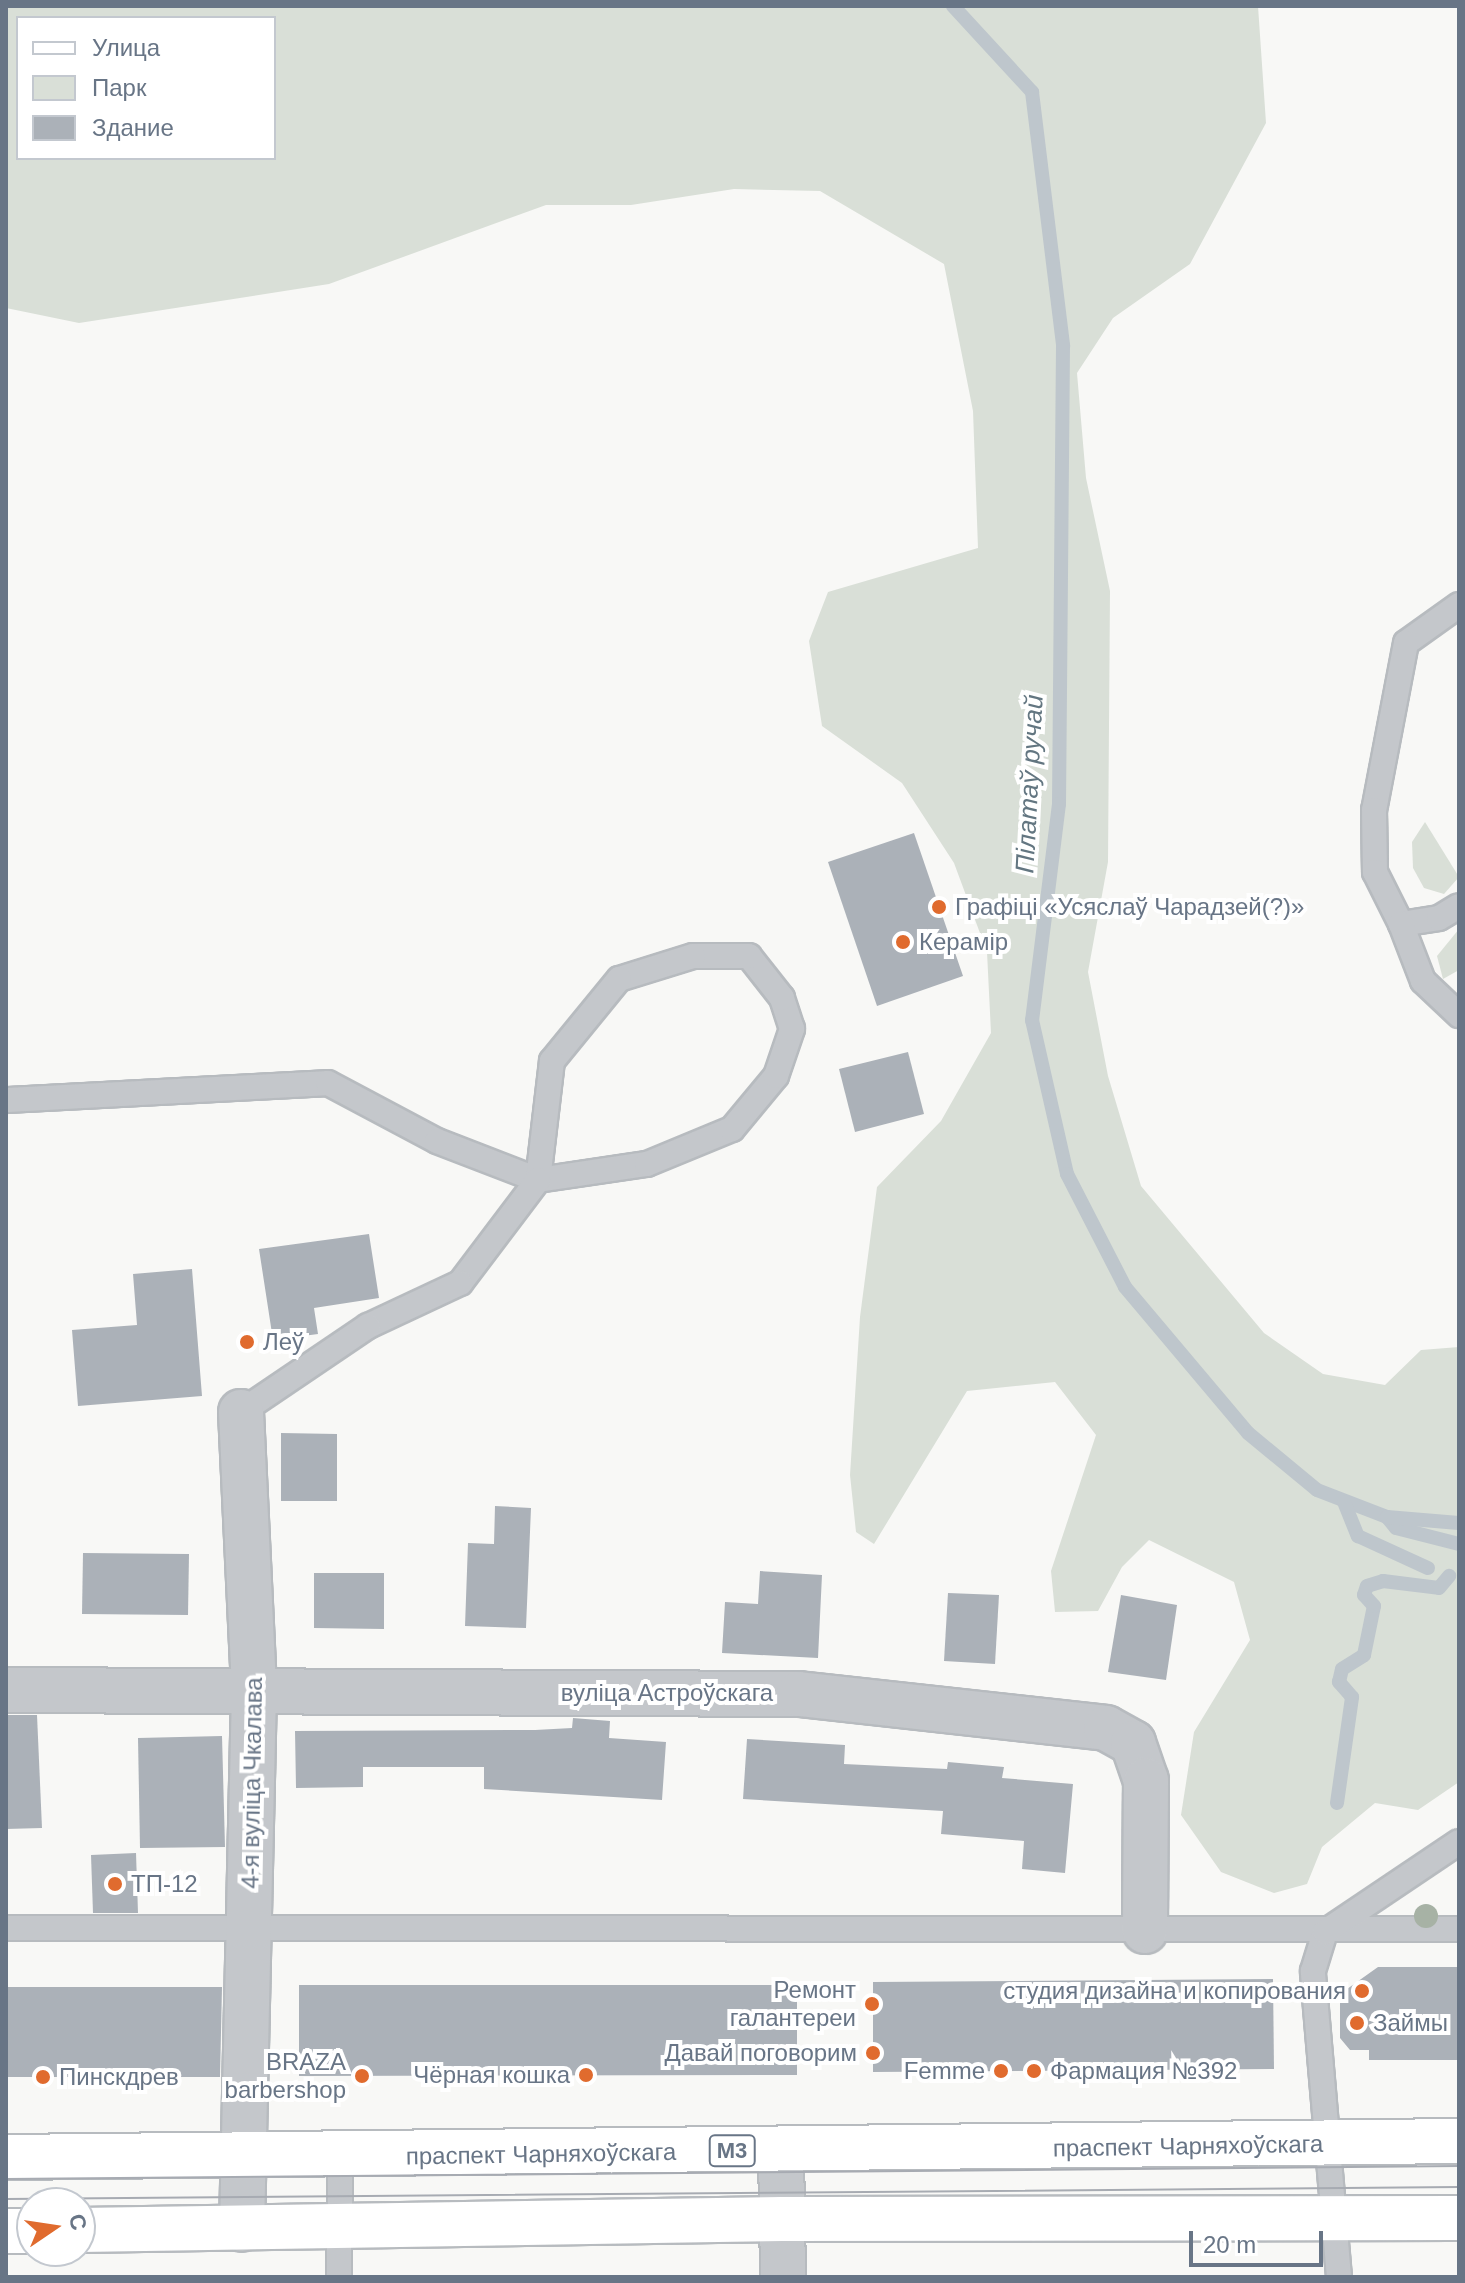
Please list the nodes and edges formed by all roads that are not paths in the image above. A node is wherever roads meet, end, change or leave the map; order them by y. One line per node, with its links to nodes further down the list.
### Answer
1 (1459, 605): 3 (lane)
2 (1459, 906): 3 (lane)
3 (1401, 924): 4 (lane)
4 (1459, 1015)
5 (6, 1100): 6 (lane)
6 (538, 1180): 6 (lane); 7 (lane)
7 (241, 1412): 9 (street, 4-я вуліца Чкалава)
8 (6, 1690): 9 (street, вуліца Астроўскага)
9 (254, 1691): 11 (street, 4-я вуліца Чкалава); 14 (street, вуліца Астроўскага)
10 (1459, 1842): 15 (lane)
11 (250, 1924): 12 (lane); 14 (lane); 19 (street, 4-я вуліца Чкалава)
12 (6, 1928)
13 (1459, 1929): 15 (lane)
14 (1145, 1931): 15 (lane)
15 (1325, 1932): 17 (lane)
16 (1459, 2141): 17 (main road, праспект Чарняхоўскага / М3)
17 (1329, 2144): 18 (main road, праспект Чарняхоўскага / М3); 22 (lane)
18 (781, 2150): 21 (main road, праспект Чарняхоўскага / М3); 24 (street)
19 (243, 2155): 20 (main road, праспект Чарняхоўскага / М3); 21 (main road, праспект Чарняхоўскага / М3); 26 (street, 4-я вуліца Чкалава)
20 (6, 2157)
21 (340, 2157): 25 (lane)
22 (1334, 2217): 23 (main road); 24 (main road); 30 (lane)
23 (1459, 2218)
24 (782, 2219): 25 (main road); 29 (street)
25 (339, 2228): 26 (main road); 28 (lane)
26 (242, 2229): 27 (main road)
27 (96, 2230)
28 (339, 2277)
29 (783, 2277)
30 (1339, 2277)

